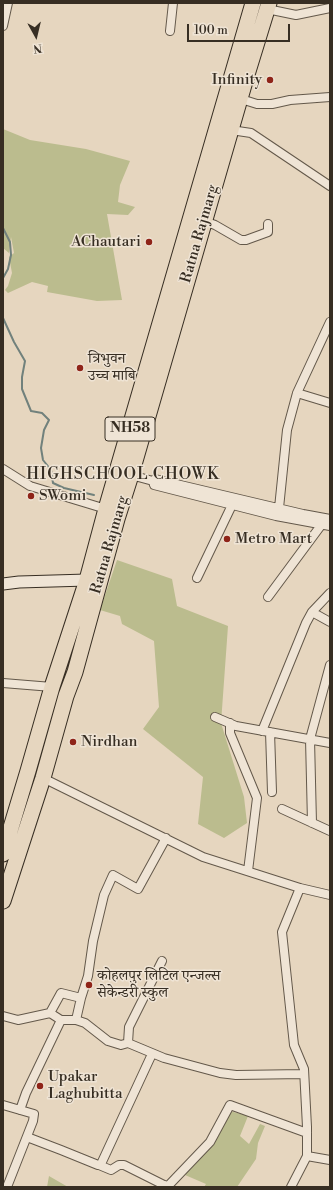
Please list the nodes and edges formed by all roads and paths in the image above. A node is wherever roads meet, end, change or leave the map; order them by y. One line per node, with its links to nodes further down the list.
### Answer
1 (8, 3): 6 (street)
2 (173, 3): 7 (street)
3 (253, 3): 21 (highway, Ratna Rajmarg / NH58)
4 (268, 6): 5 (street); 9 (highway, Ratna Rajmarg / NH58)
5 (328, 7)
6 (3, 26)
7 (170, 31)
8 (330, 97): 9 (street)
9 (240, 99): 10 (highway, Ratna Rajmarg / NH58)
10 (231, 130): 11 (street); 12 (highway, Ratna Rajmarg / NH58)
11 (330, 186)
12 (204, 221): 13 (street); 18 (highway, Ratna Rajmarg / NH58)
13 (268, 224)
14 (330, 322): 15 (street)
15 (297, 393): 16 (street); 20 (street)
16 (330, 403)
17 (3, 469): 21 (street)
18 (131, 475): 19 (street); 40 (highway, Ratna Rajmarg / NH58)
19 (228, 501): 20 (street); 22 (street); 25 (street)
20 (279, 508): 22 (street)
21 (106, 509): 26 (highway, Ratna Rajmarg / NH58)
22 (302, 518): 23 (street); 24 (street)
23 (330, 519)
24 (326, 525): 29 (street)
25 (197, 578)
26 (87, 580): 27 (street); 34 (highway, Ratna Rajmarg / NH58)
27 (3, 584)
28 (330, 593): 30 (street)
29 (268, 597)
30 (312, 612): 31 (street); 37 (street)
31 (330, 622)
32 (330, 665): 38 (street)
33 (3, 682): 34 (street)
34 (52, 687): 46 (highway, Ratna Rajmarg / NH58)
35 (215, 717): 36 (street)
36 (230, 724): 37 (street); 47 (street)
37 (266, 732): 38 (street); 41 (street)
38 (310, 739): 39 (street); 43 (street)
39 (330, 743)
40 (43, 778): 45 (street); 50 (highway, Ratna Rajmarg / NH58)
41 (272, 792)
42 (282, 809): 43 (street)
43 (312, 823): 44 (street)
44 (330, 831)
45 (166, 838): 47 (street); 52 (street)
46 (3, 854)
47 (248, 871): 48 (street)
48 (300, 888): 49 (street); 59 (street)
49 (330, 896)
50 (3, 901)
51 (162, 961): 57 (street)
52 (81, 998): 53 (street); 56 (street)
53 (50, 1013): 54 (street); 55 (street)
54 (3, 1016)
55 (61, 1020): 56 (street); 61 (street)
56 (76, 1020): 57 (street)
57 (128, 1043): 58 (street)
58 (152, 1054): 59 (street); 66 (street)
59 (304, 1074): 62 (street)
60 (3, 1105): 61 (street)
61 (20, 1110): 63 (street)
62 (307, 1132): 64 (street); 66 (street)
63 (27, 1137): 66 (street); 67 (street)
64 (307, 1156): 65 (street); 68 (street)
65 (330, 1160)
66 (99, 1165)
67 (7, 1187)
68 (291, 1187)

